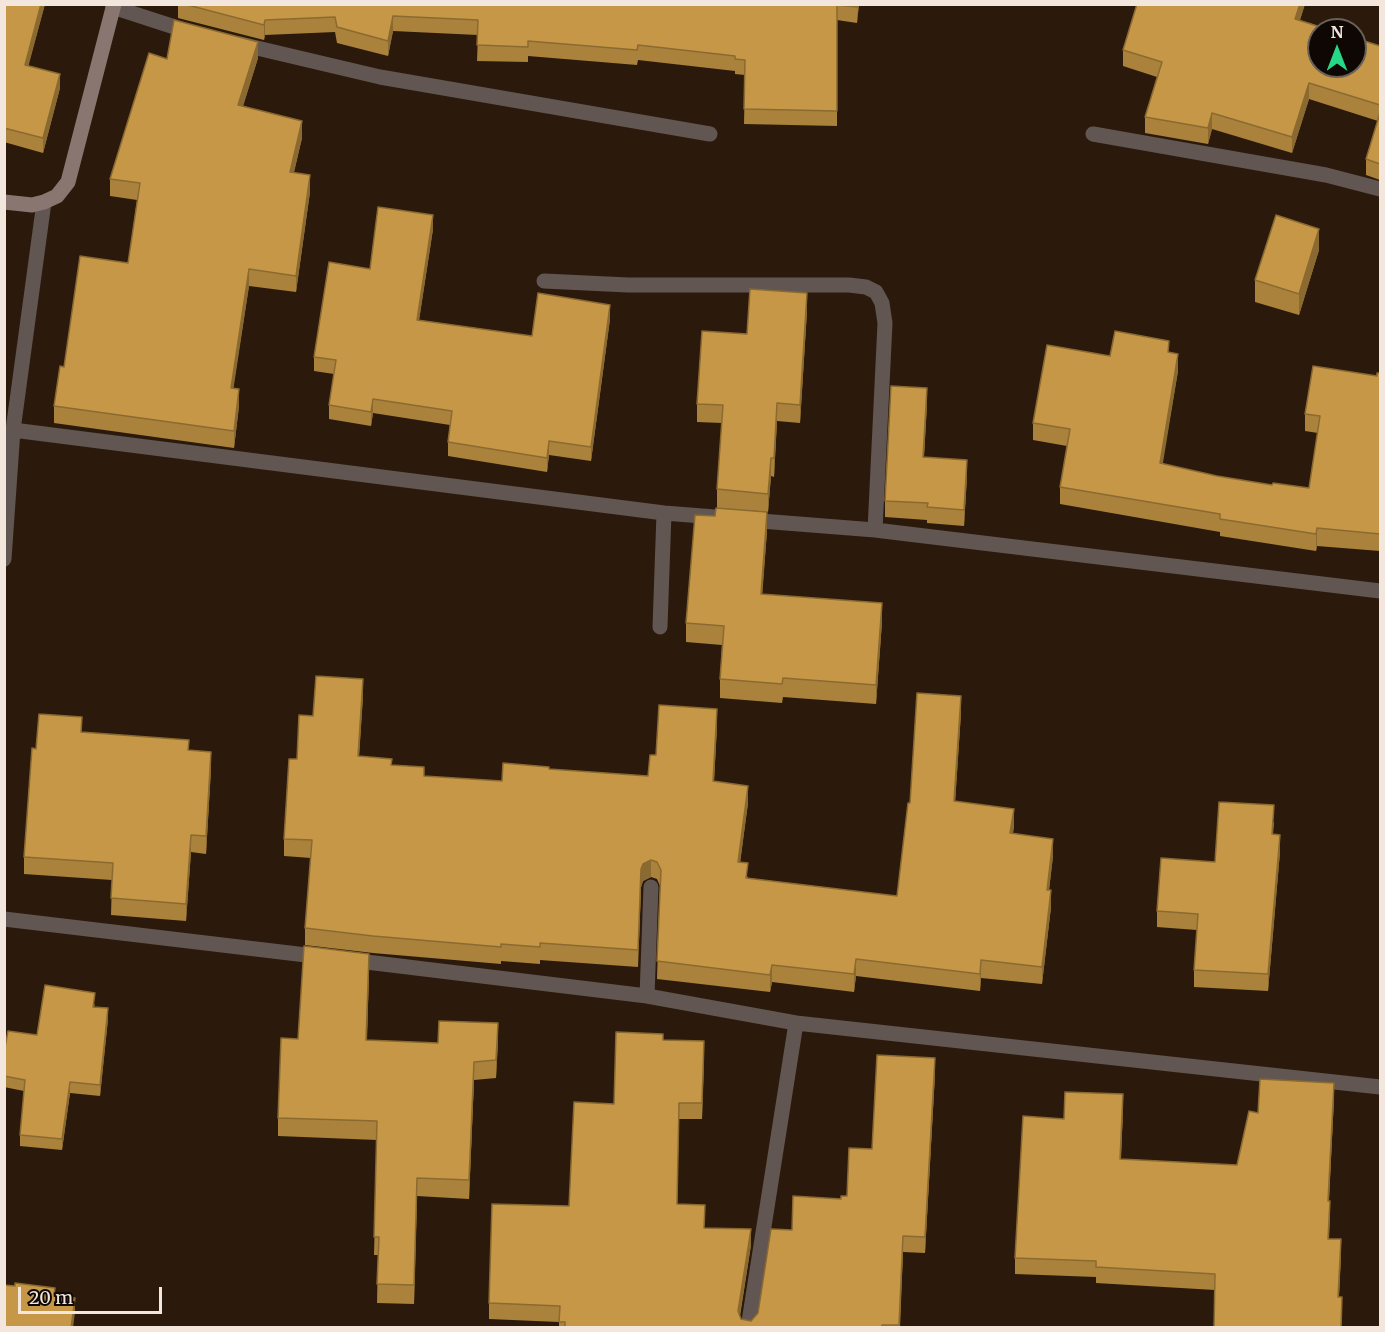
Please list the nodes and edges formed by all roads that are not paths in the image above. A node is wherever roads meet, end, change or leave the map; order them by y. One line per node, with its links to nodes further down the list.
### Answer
1 (113, 6): 2 (street); 8 (main road)
2 (203, 35)
3 (226, 41): 4 (street)
4 (710, 134)
5 (1093, 134): 6 (street)
6 (1380, 189)
7 (4, 202): 8 (main road)
8 (44, 202): 10 (street)
9 (544, 281): 12 (street)
10 (13, 430): 11 (street); 13 (street)
11 (664, 513): 12 (street); 15 (street)
12 (874, 530): 14 (street)
13 (4, 559)
14 (1380, 591)
15 (660, 627)
16 (651, 887): 18 (street)
17 (4, 919): 18 (street)
18 (647, 996): 19 (street)
19 (796, 1023): 20 (street); 21 (street)
20 (1380, 1088)
21 (748, 1328)

